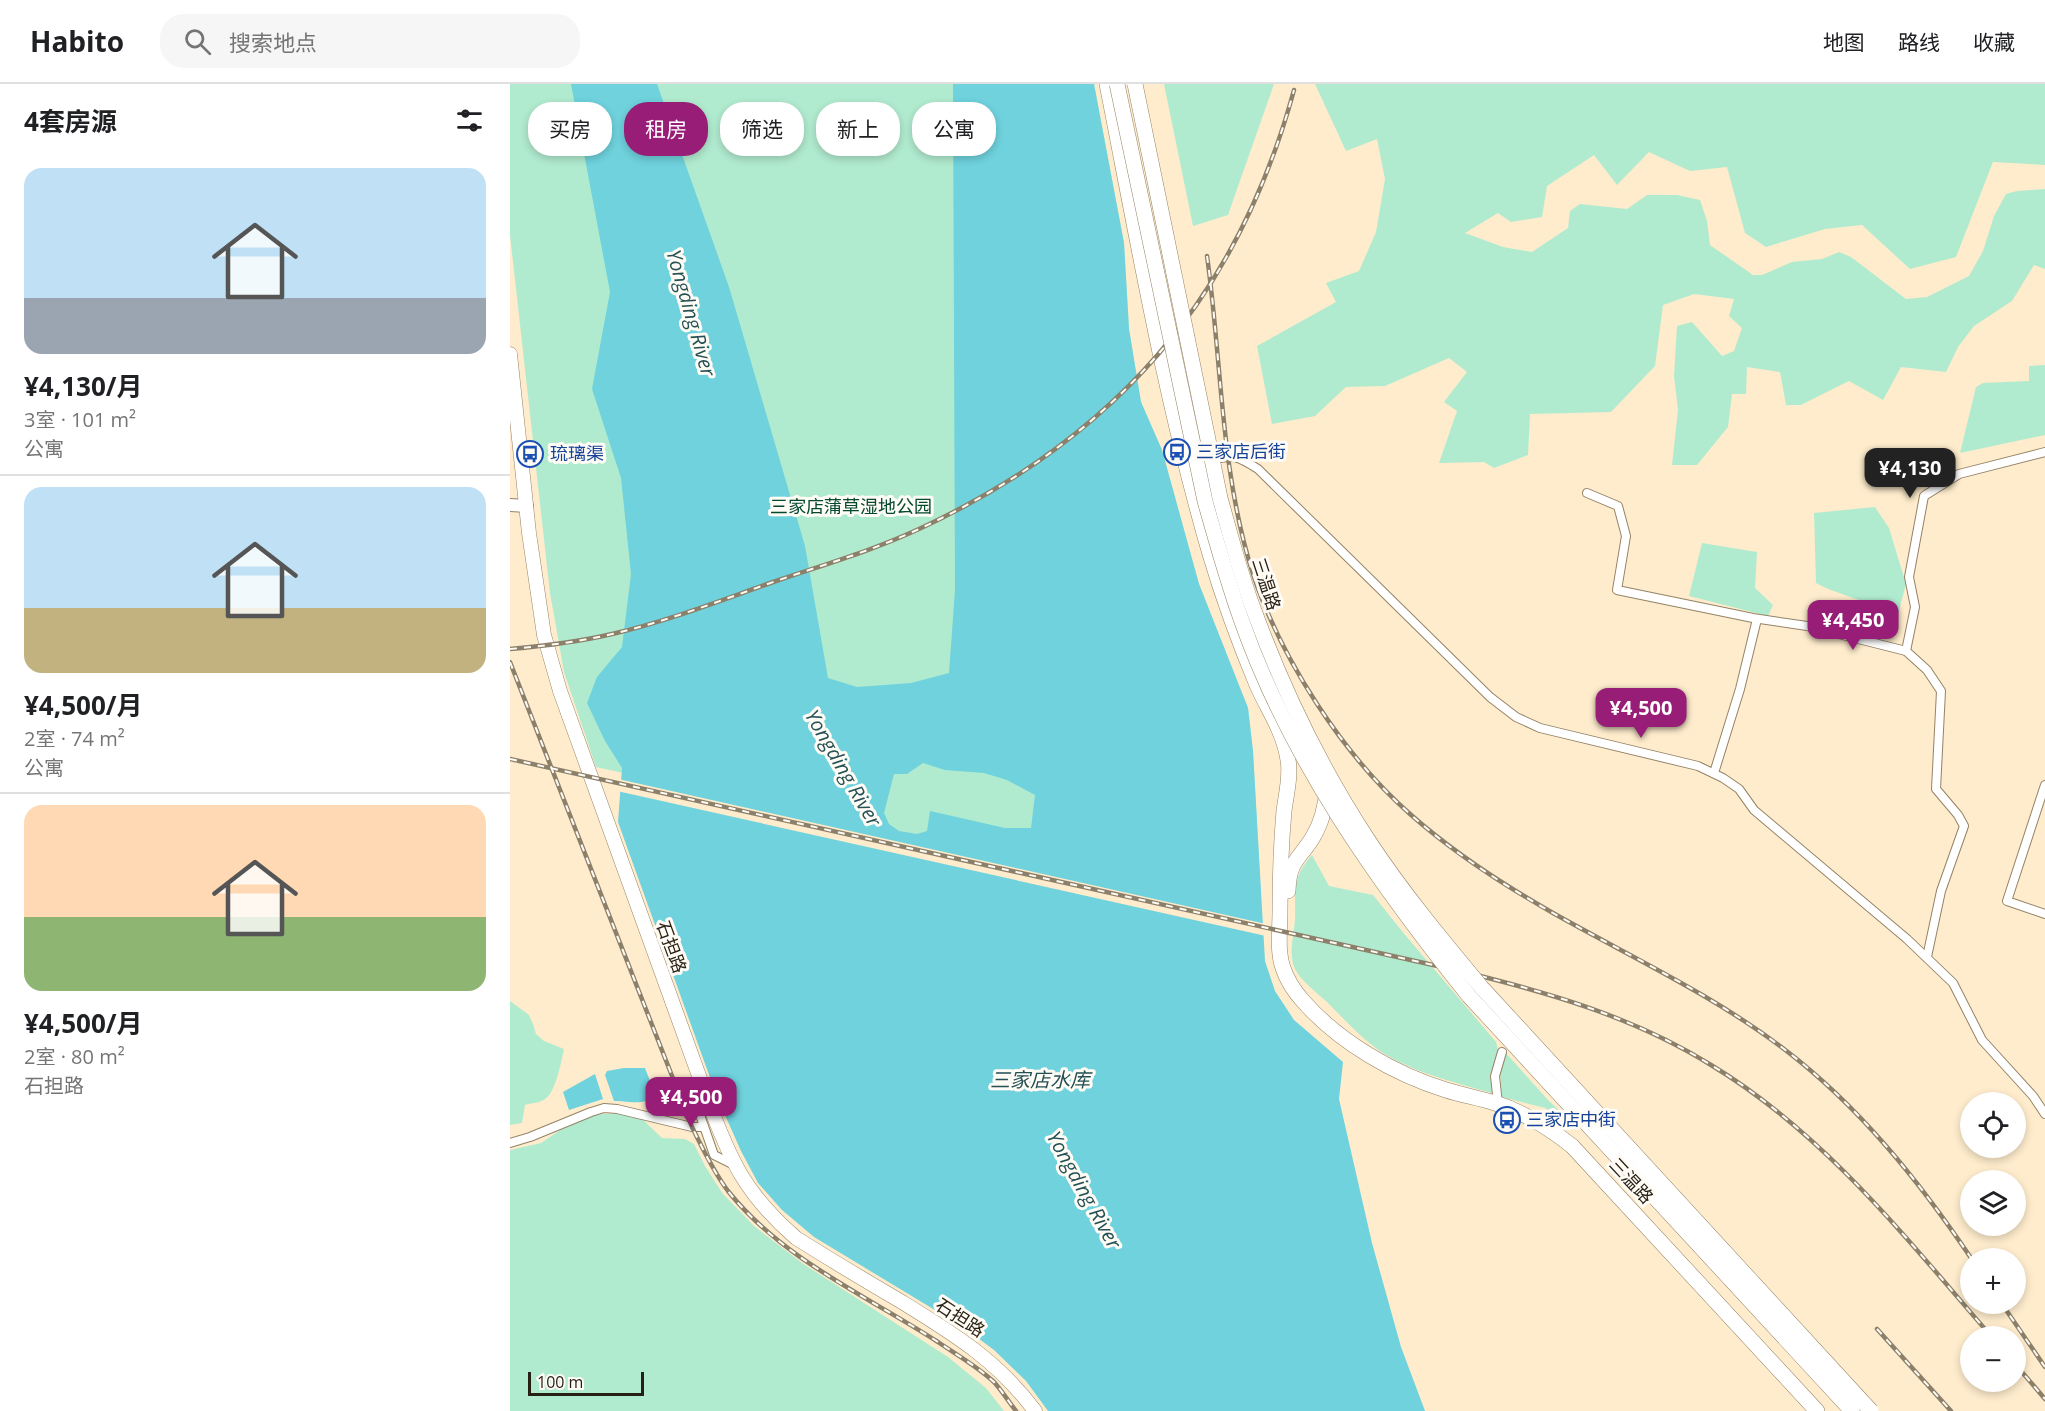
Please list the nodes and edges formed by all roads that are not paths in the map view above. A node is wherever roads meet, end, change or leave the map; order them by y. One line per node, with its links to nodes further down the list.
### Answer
1 (1107, 84): 8 (highway, 三温路)
2 (1117, 84): 30 (highway, bridge)
3 (1135, 84): 4 (highway, 三温路)
4 (1148, 148): 7 (highway, 三温路); 12 (highway, bridge)
5 (511, 363): 11 (main road, 石担路)
6 (2045, 452): 14 (street)
7 (1210, 460): 8 (street); 12 (highway, 三温路); 16 (street)
8 (1185, 465): 20 (highway, 三温路)
9 (1587, 493): 13 (street)
10 (510, 505): 11 (street)
11 (527, 506): 22 (main road, 石担路)
12 (1237, 559): 15 (highway, 三温路)
13 (1757, 619): 14 (street); 16 (street)
14 (1906, 651): 19 (street)
15 (1311, 742): 20 (highway, 三温路); 31 (highway, bridge)
16 (1714, 773): 19 (street)
17 (2045, 784): 18 (street)
18 (2045, 914)
19 (1927, 957): 24 (street)
20 (1366, 1052): 23 (highway, 三温路)
21 (1502, 1052): 23 (street)
22 (699, 1077): 25 (street); 27 (main road, 石担路)
23 (1498, 1104): 29 (highway, 三温路)
24 (2045, 1114)
25 (704, 1127): 26 (street); 27 (street)
26 (510, 1143)
27 (734, 1165): 28 (main road, 石担路)
28 (1035, 1411)
29 (1817, 1411)
30 (1852, 1411)
31 (1872, 1411)

